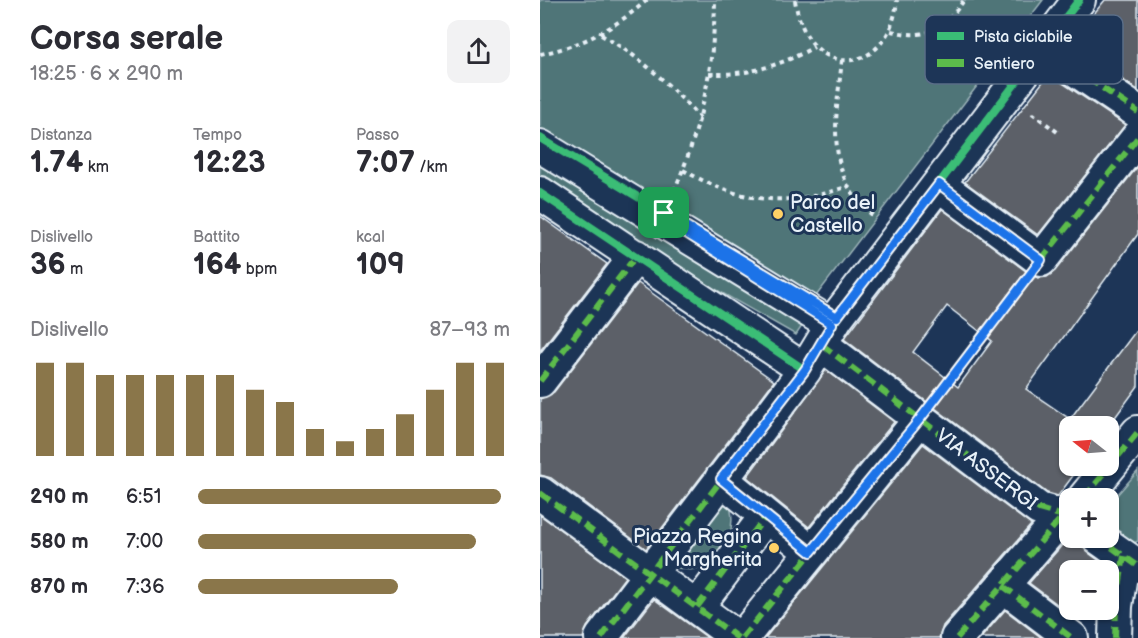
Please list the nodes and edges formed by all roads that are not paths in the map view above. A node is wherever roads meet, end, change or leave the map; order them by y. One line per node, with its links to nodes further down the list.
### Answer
1 (1079, 0): 2 (street)
2 (1068, 15)
3 (1015, 84): 8 (street)
4 (1096, 84): 5 (street)
5 (1138, 112)
6 (1138, 137): 8 (street)
7 (540, 146): 11 (street)
8 (939, 184): 11 (street)
9 (540, 193): 10 (street)
10 (636, 256): 11 (street); 12 (street)
11 (819, 347): 13 (street, VIA ASSERGI); 15 (street)
12 (540, 381)
13 (920, 419): 18 (street, VIA ASSERGI); 21 (street)
14 (1138, 432): 16 (street)
15 (725, 472): 19 (street); 23 (street)
16 (1091, 488)
17 (540, 493): 23 (street)
18 (1059, 510)
19 (766, 516): 21 (street); 25 (street)
20 (1059, 525): 24 (street)
21 (816, 546): 27 (street)
22 (1118, 552): 30 (street)
23 (651, 573): 25 (street); 26 (street)
24 (1003, 586): 28 (street); 29 (street)
25 (697, 607): 27 (street)
26 (600, 638)
27 (740, 638)
28 (957, 638)
29 (1072, 638)
30 (1115, 638)

